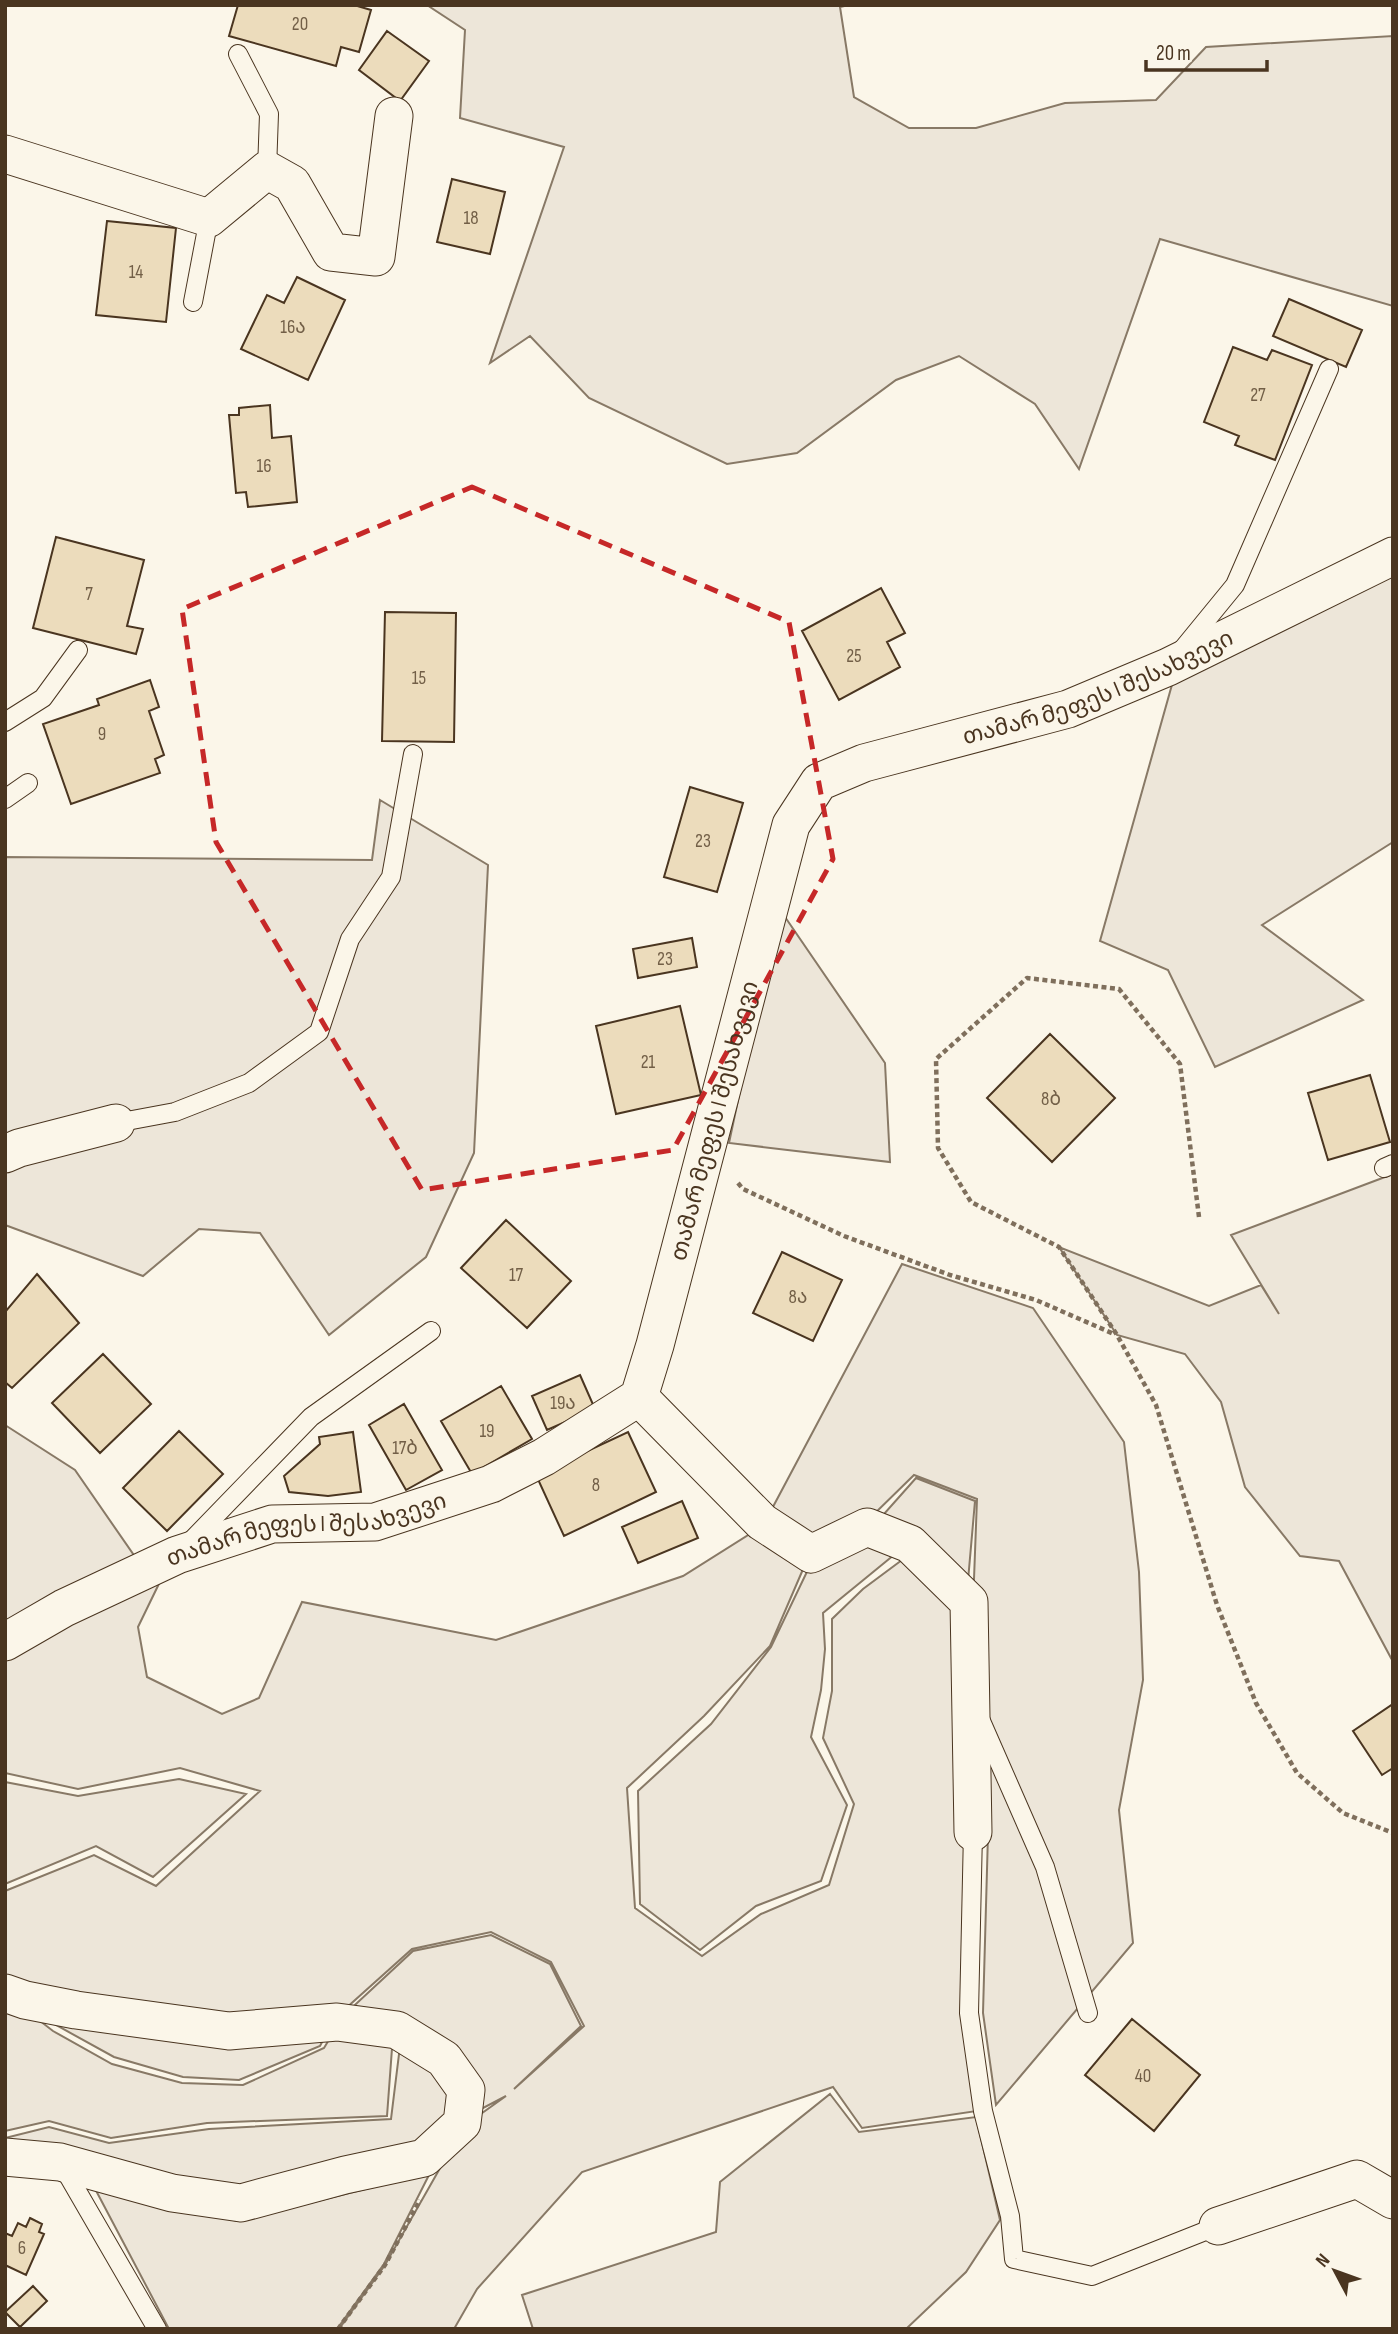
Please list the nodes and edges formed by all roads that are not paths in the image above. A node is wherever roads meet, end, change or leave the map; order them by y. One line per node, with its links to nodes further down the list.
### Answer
1 (237, 54): 4 (lane)
2 (394, 116): 4 (street)
3 (5, 154): 5 (street)
4 (267, 170): 5 (street)
5 (209, 218): 6 (lane)
6 (192, 302)
7 (1329, 369): 10 (lane)
8 (1393, 556): 10 (street, თამარ მეფეს I შესახვევი)
9 (78, 650): 11 (lane)
10 (1168, 667): 18 (street, თამარ მეფეს I შესახვევი)
11 (5, 722)
12 (413, 754): 15 (lane)
13 (28, 783): 14 (lane)
14 (5, 799)
15 (116, 1123): 16 (street)
16 (5, 1154)
17 (431, 1331): 19 (lane)
18 (639, 1397): 19 (street, თამარ მეფეს I შესახვევი); 21 (street)
19 (177, 1555): 20 (street, თამარ მეფეს I შესახვევი)
20 (5, 1642)
21 (972, 1700): 22 (street); 24 (lane)
22 (973, 1832): 28 (lane)
23 (5, 1993): 26 (street)
24 (1088, 2013)
25 (5, 2157): 26 (street)
26 (60, 2161): 29 (lane)
27 (1393, 2200): 28 (street)
28 (1219, 2226)
29 (157, 2329)

